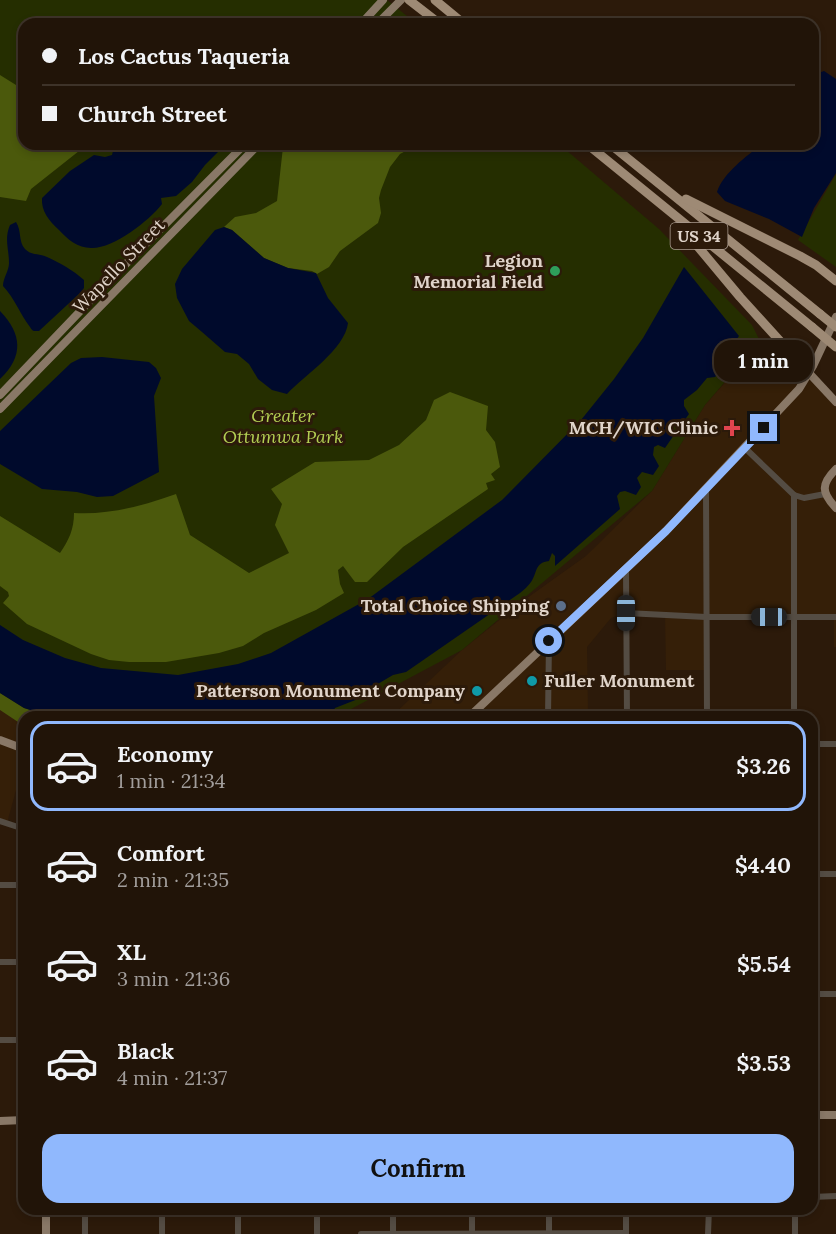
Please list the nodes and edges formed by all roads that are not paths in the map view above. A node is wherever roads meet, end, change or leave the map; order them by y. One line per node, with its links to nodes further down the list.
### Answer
1 (383, 0): 5 (main road)
2 (401, 0): 6 (main road)
3 (410, 0): 7 (highway)
4 (435, 0): 8 (highway)
5 (366, 18)
6 (383, 18)
7 (432, 18)
8 (457, 18)
9 (240, 150): 20 (main road, Wapello Street)
10 (253, 150): 22 (main road, Wapello Street)
11 (593, 150): 14 (highway, US 34)
12 (617, 150): 13 (highway, US 34)
13 (661, 185): 15 (highway); 17 (highway, US 34, bridge)
14 (648, 195): 18 (highway, US 34, bridge); 19 (highway)
15 (836, 281)
16 (836, 317): 19 (main road)
17 (836, 327)
18 (836, 346)
19 (809, 373): 21 (main road); 23 (main road)
20 (0, 395)
21 (836, 402)
22 (0, 409)
23 (745, 448): 25 (main road); 27 (street)
24 (836, 469): 26 (main road)
25 (706, 490): 29 (main road); 31 (street)
26 (825, 494): 27 (street); 28 (main road)
27 (794, 495): 32 (street)
28 (836, 508)
29 (626, 569): 30 (street); 34 (main road)
30 (626, 613): 31 (street); 37 (street)
31 (706, 617): 32 (street); 38 (street)
32 (794, 617): 33 (street); 39 (street)
33 (836, 617)
34 (549, 641): 35 (main road); 36 (street)
35 (476, 711)
36 (548, 711)
37 (627, 711)
38 (707, 711)
39 (794, 711)
40 (0, 740): 43 (main road)
41 (818, 744): 42 (street)
42 (836, 744)
43 (18, 747)
44 (0, 821): 45 (street)
45 (18, 827)
46 (818, 874): 47 (street)
47 (836, 874)
48 (0, 885): 49 (street)
49 (18, 885)
50 (0, 962): 51 (street)
51 (18, 962)
52 (818, 994): 53 (street)
53 (836, 994)
54 (0, 1040): 55 (street)
55 (18, 1040)
56 (818, 1115): 57 (main road)
57 (836, 1115)
58 (18, 1120): 59 (main road)
59 (0, 1121)
60 (836, 1196): 61 (street)
61 (818, 1197)
62 (46, 1215): 73 (main road)
63 (85, 1215): 74 (street)
64 (162, 1215): 75 (street)
65 (238, 1215): 76 (street)
66 (317, 1215): 77 (street)
67 (393, 1215): 79 (street)
68 (472, 1215): 80 (street)
69 (549, 1215): 81 (street)
70 (626, 1215): 82 (street)
71 (709, 1215): 83 (street)
72 (795, 1215): 84 (street)
73 (46, 1234)
74 (85, 1234)
75 (162, 1234)
76 (238, 1234)
77 (317, 1234)
78 (361, 1234): 79 (street)
79 (393, 1234): 80 (street)
80 (472, 1234): 81 (street)
81 (549, 1234): 82 (street)
82 (626, 1234)
83 (708, 1234)
84 (795, 1234)

